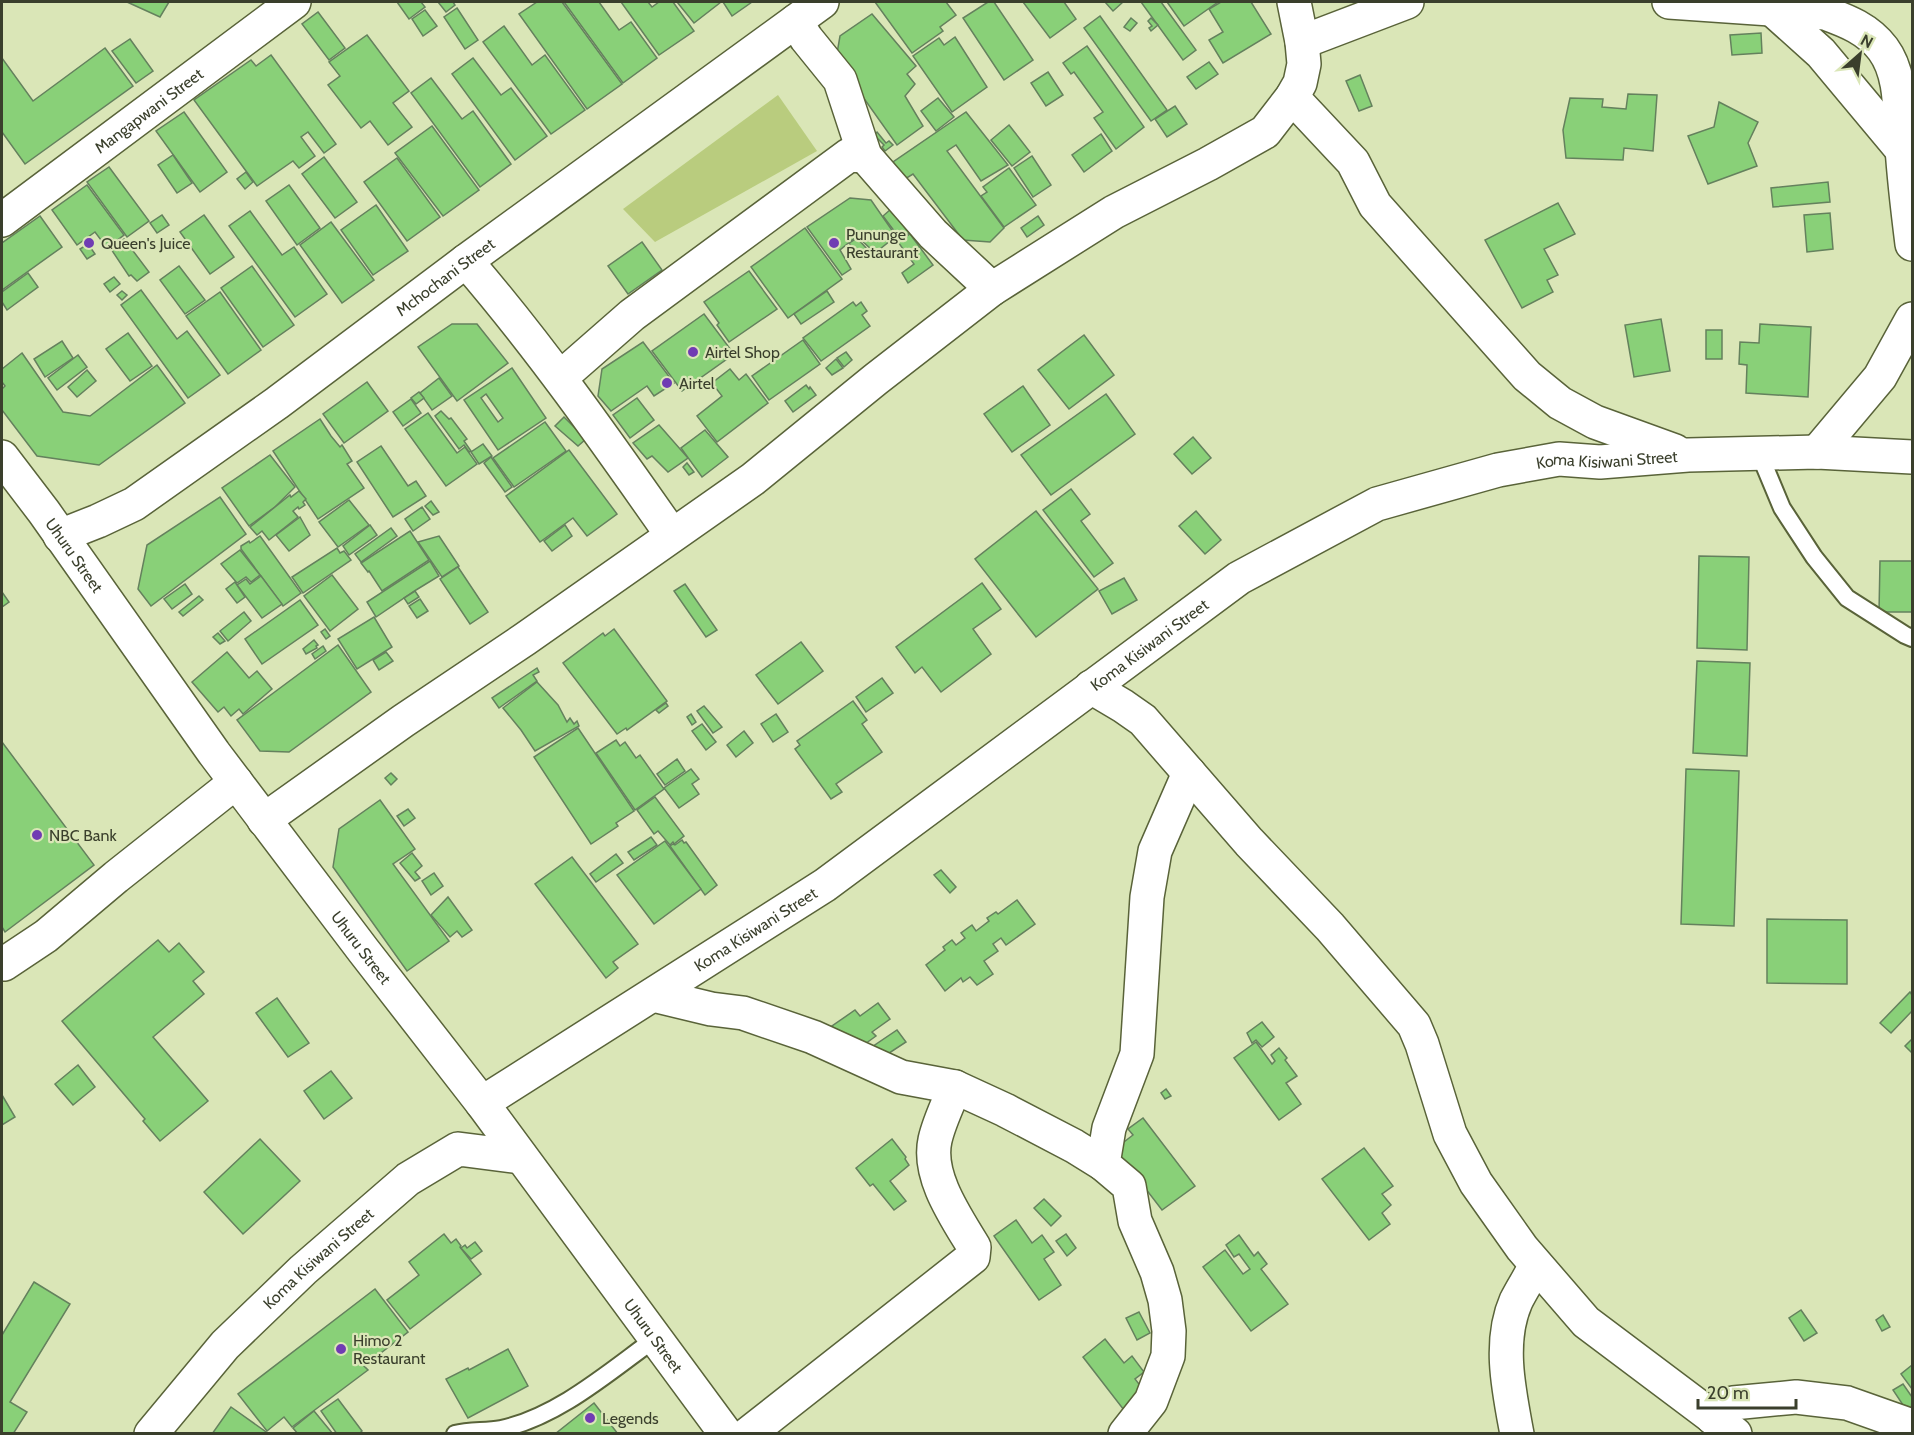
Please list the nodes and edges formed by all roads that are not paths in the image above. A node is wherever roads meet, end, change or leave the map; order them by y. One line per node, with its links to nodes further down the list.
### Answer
1 (822, 2): 7 (street, Mchochani Street)
2 (1294, 2): 8 (street)
3 (1407, 2): 8 (street)
4 (1669, 2): 6 (street)
5 (285, 4): 12 (street, Mangapwani Street)
6 (1772, 9): 10 (street); 10 (street)
7 (796, 21): 11 (street); 14 (street, Mchochani Street)
8 (1302, 42): 9 (street)
9 (1292, 97): 15 (street); 20 (street)
10 (1902, 150): 13 (street)
11 (865, 156): 15 (street); 17 (street)
12 (2, 220)
13 (1912, 244)
14 (466, 261): 17 (street); 24 (street, Mchochani Street)
15 (992, 289): 23 (street)
16 (1912, 319): 18 (street)
17 (560, 378): 23 (street)
18 (1817, 452): 19 (street, Koma Kisiwani Street); 22 (street, Koma Kisiwani Street)
19 (1759, 453): 20 (street, Koma Kisiwani Street); 25 (lane)
20 (1688, 455): 26 (street, Koma Kisiwani Street)
21 (2, 456): 24 (street, Uhuru Street)
22 (1912, 457)
23 (672, 535): 29 (street)
24 (60, 536): 28 (street, Uhuru Street)
25 (1912, 638)
26 (1091, 687): 27 (street); 31 (street, Koma Kisiwani Street)
27 (1189, 772): 35 (street); 36 (street)
28 (236, 782): 29 (street, Uhuru Street); 30 (street)
29 (264, 820): 33 (street, Uhuru Street)
30 (4, 964)
31 (653, 995): 32 (street); 33 (street, Koma Kisiwani Street)
32 (955, 1087): 35 (street); 43 (street)
33 (482, 1103): 34 (street, Uhuru Street)
34 (521, 1157): 37 (street, Uhuru Street); 40 (street, Koma Kisiwani Street)
35 (1103, 1164): 44 (street)
36 (1536, 1265): 38 (street); 45 (street)
37 (656, 1338): 41 (lane); 42 (street, Uhuru Street)
38 (1724, 1426): 39 (street)
39 (1912, 1426)
40 (151, 1434)
41 (455, 1434)
42 (726, 1434)
43 (748, 1434)
44 (1125, 1434)
45 (1516, 1434)

